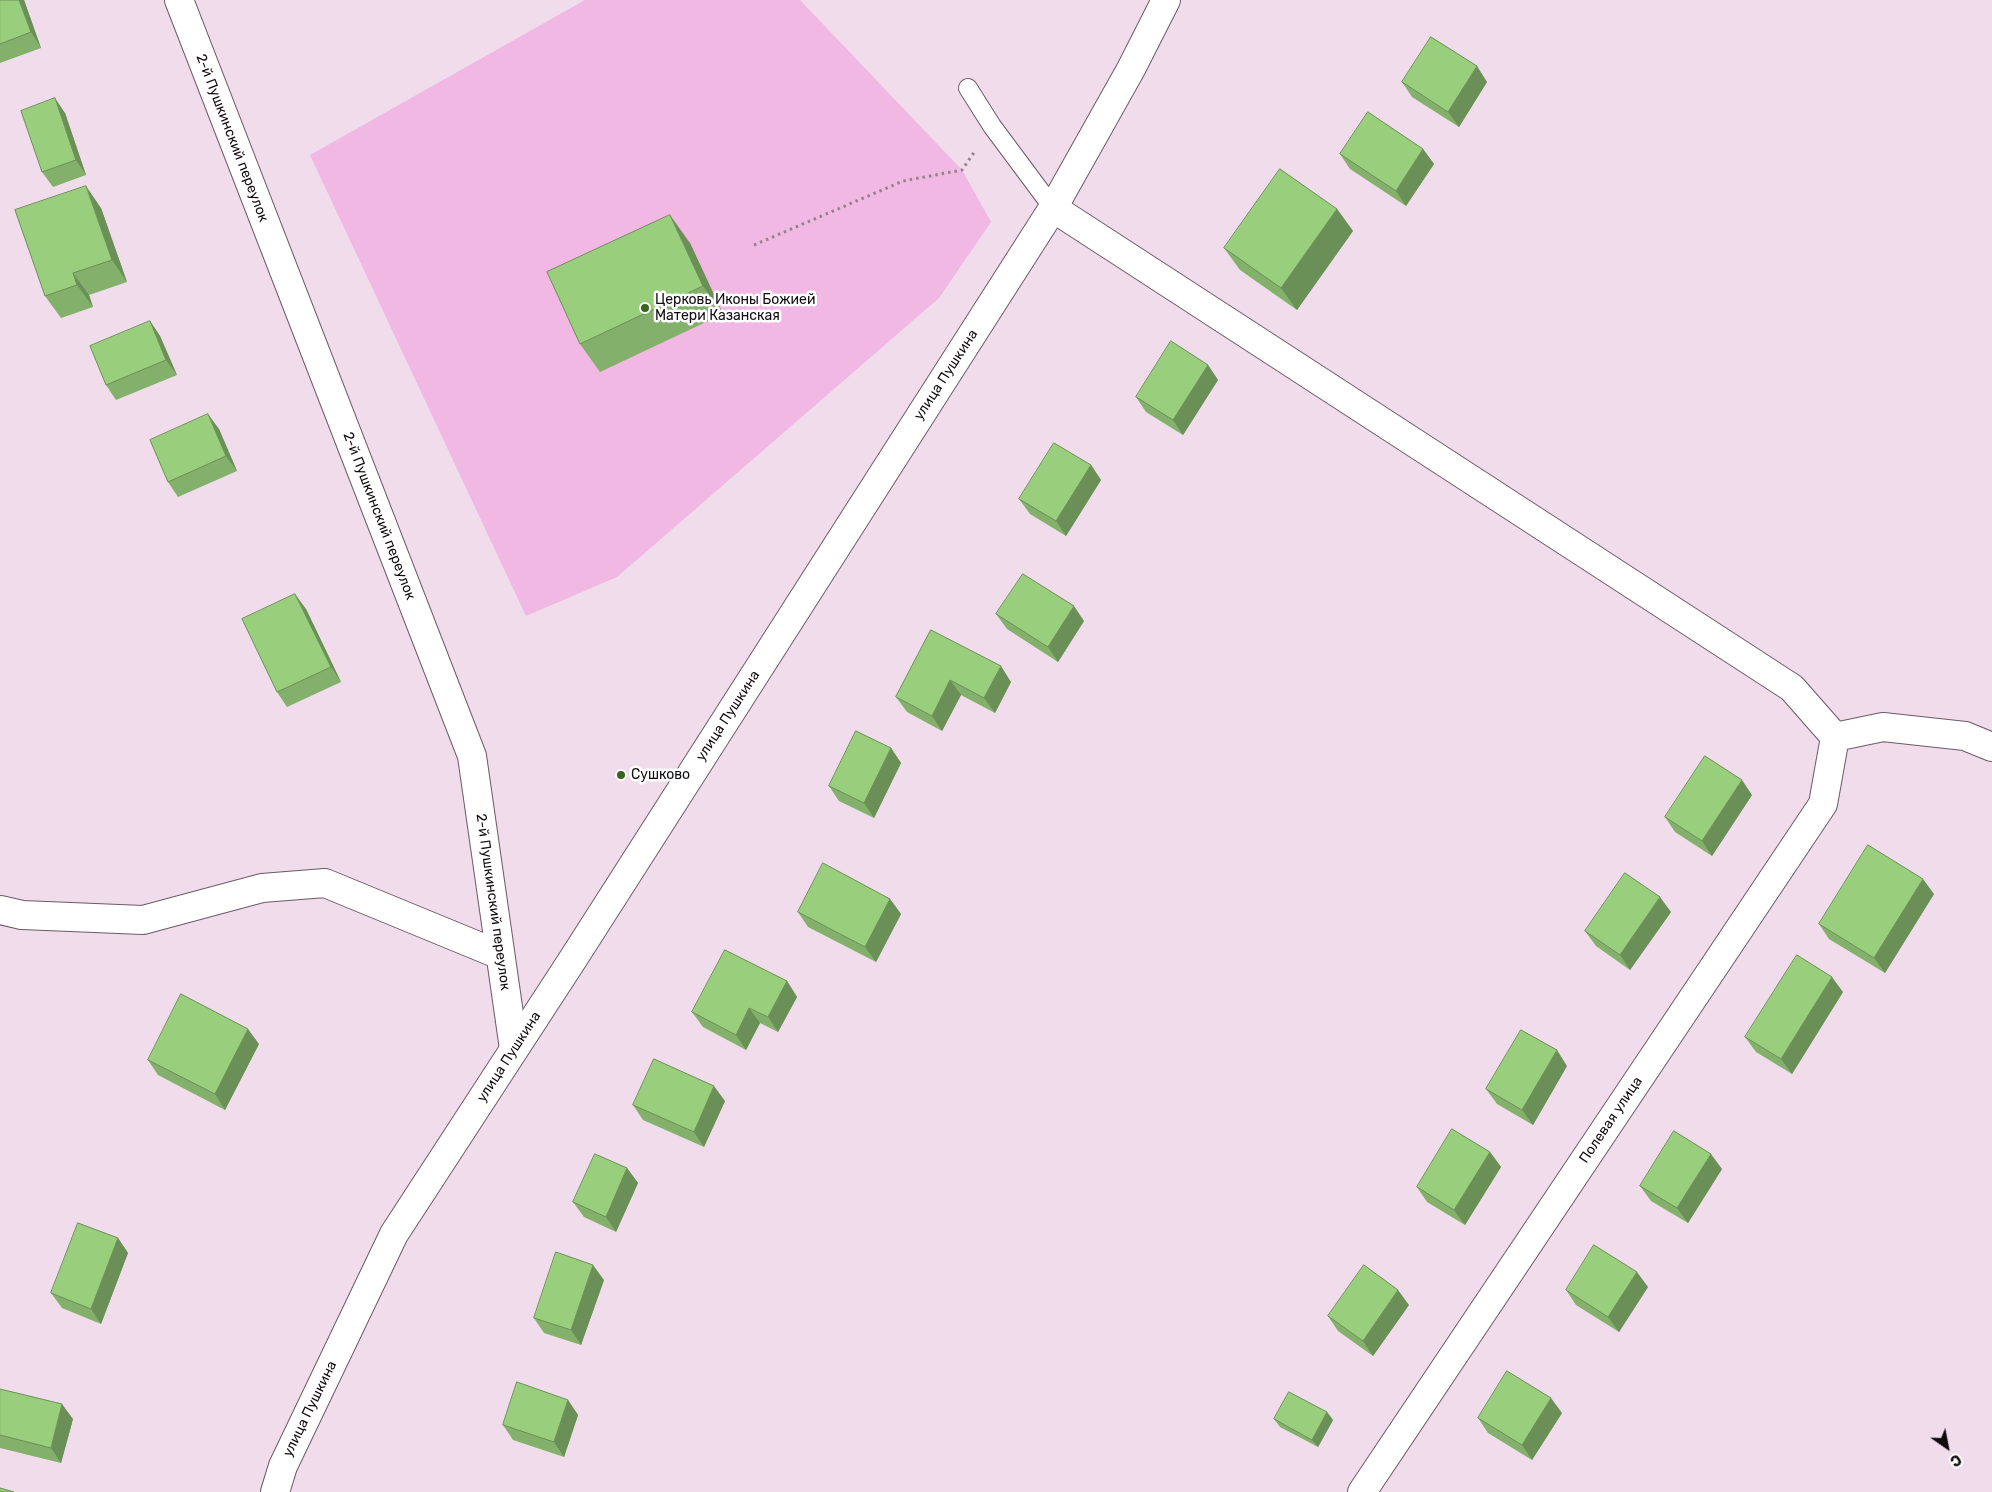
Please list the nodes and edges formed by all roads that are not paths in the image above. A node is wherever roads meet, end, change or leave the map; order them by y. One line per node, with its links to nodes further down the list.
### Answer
1 (179, 0): 8 (street, 2-й Пушкинский переулок)
2 (1166, 0): 4 (street, улица Пушкина)
3 (968, 88): 4 (lane)
4 (1053, 208): 5 (street); 9 (street, улица Пушкина)
5 (1835, 737): 6 (street); 11 (street, Полевая улица)
6 (1992, 746)
7 (0, 910): 8 (street)
8 (500, 955): 9 (street, 2-й Пушкинский переулок)
9 (514, 1049): 10 (street, улица Пушкина)
10 (275, 1492)
11 (1362, 1492)

